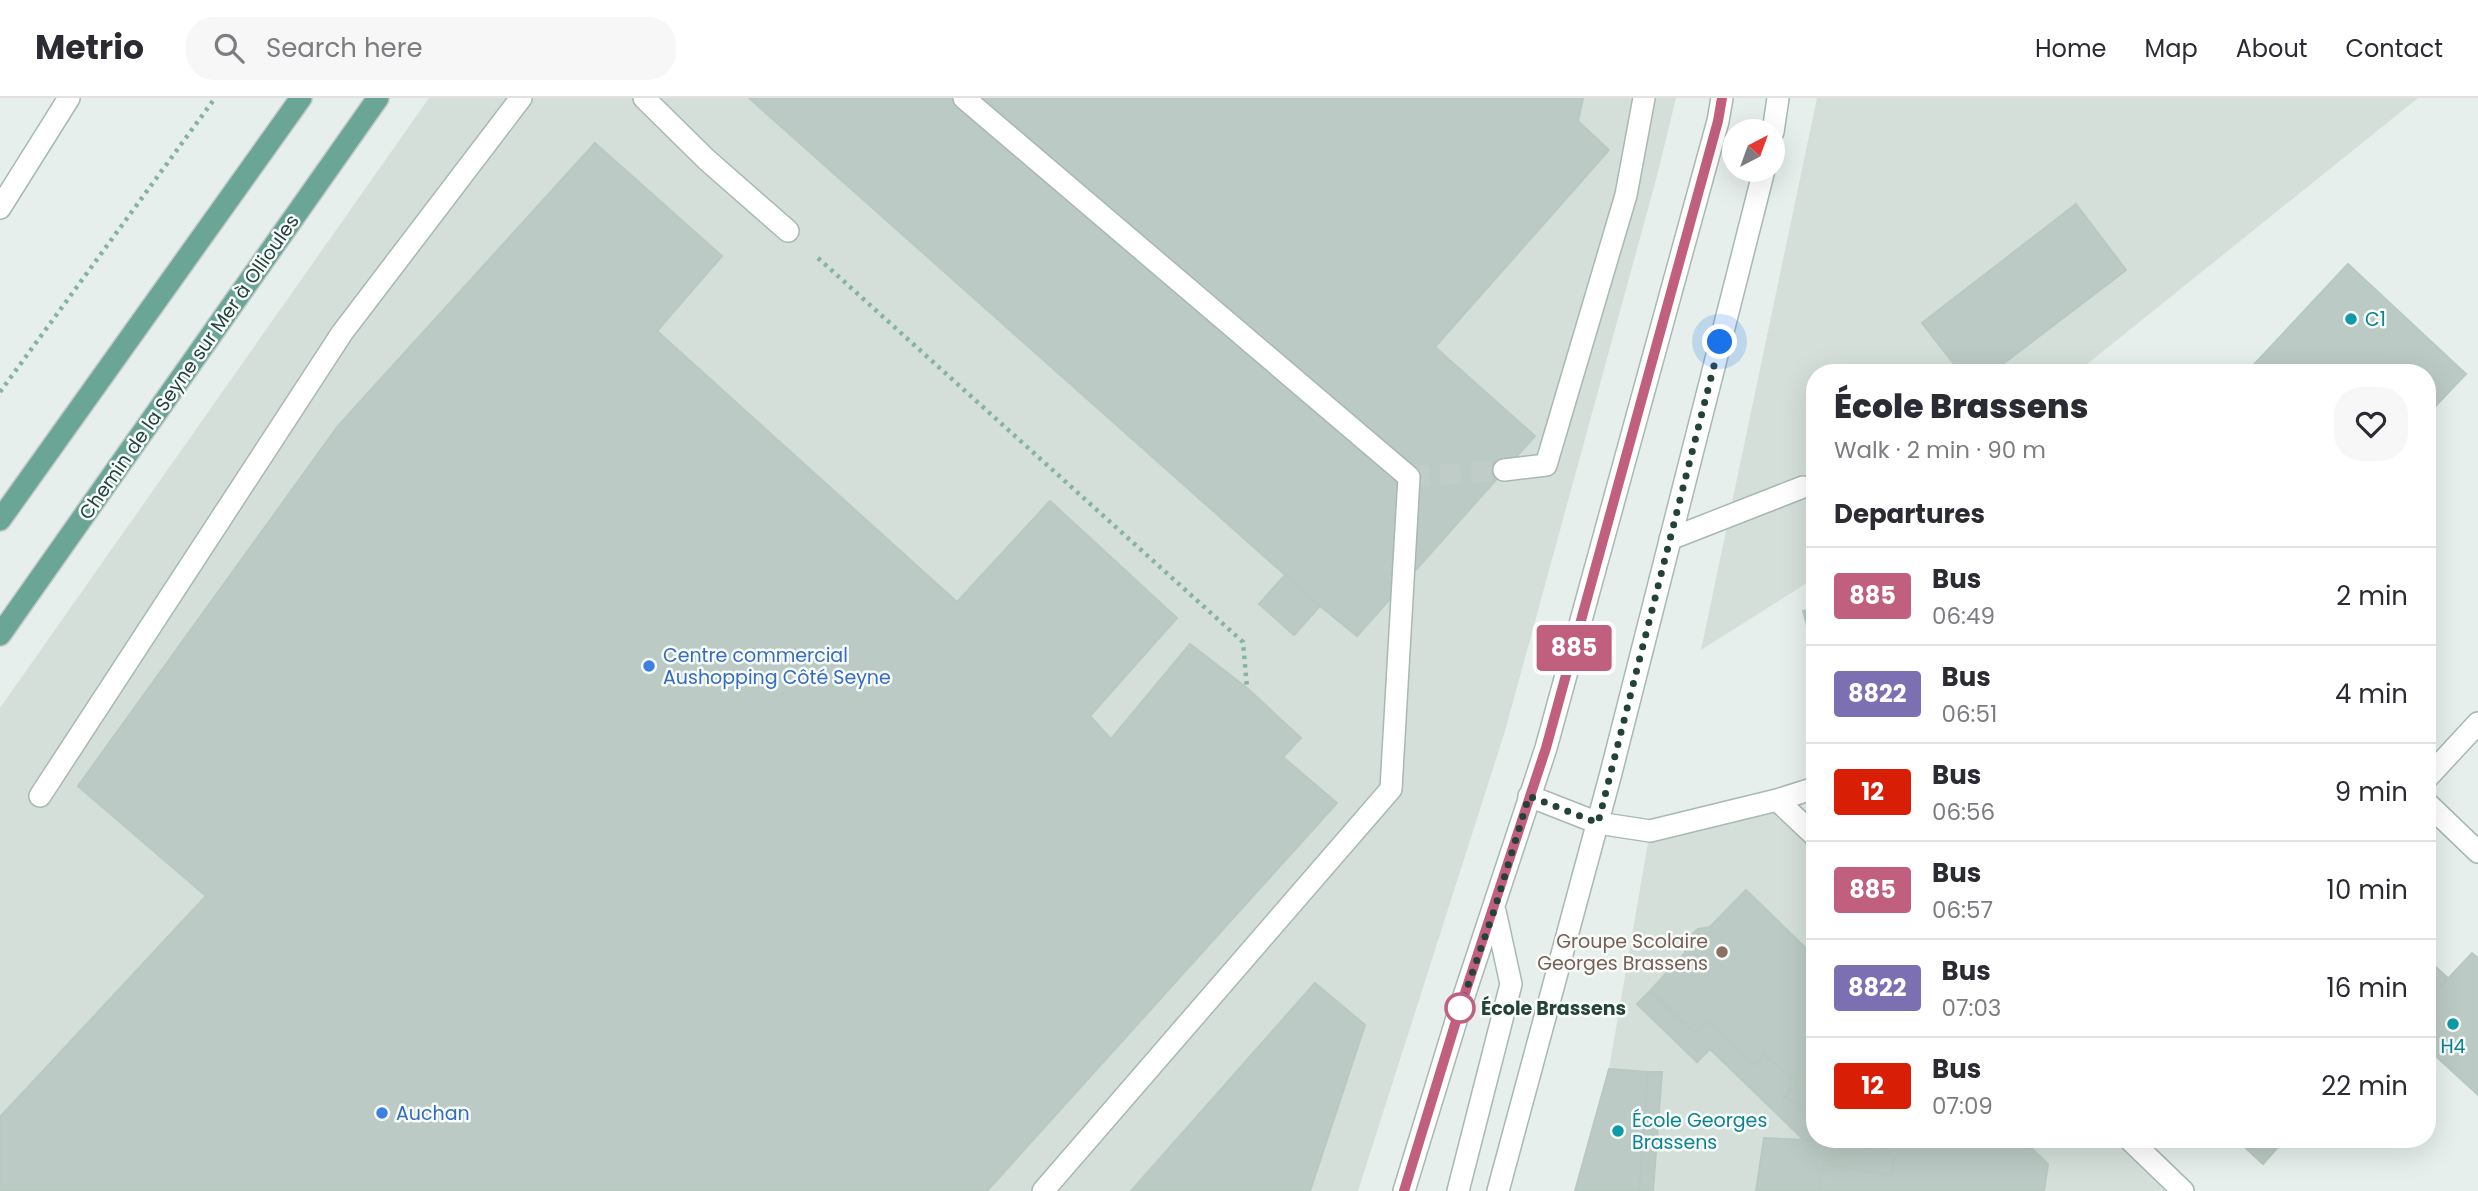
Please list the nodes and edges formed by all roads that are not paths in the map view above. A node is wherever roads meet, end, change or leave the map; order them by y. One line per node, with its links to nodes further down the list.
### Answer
1 (69, 98): 12 (street)
2 (301, 98): 16 (main road)
3 (378, 98): 18 (main road, Chemin de la Seyne sur Mer à Ollioules)
4 (521, 98): 22 (street)
5 (644, 98): 13 (street)
6 (964, 98): 31 (street)
7 (1644, 98): 14 (street)
8 (1722, 98): 23 (street)
9 (1779, 98): 10 (street)
10 (1775, 119)
11 (1761, 182): 17 (street)
12 (0, 208)
13 (789, 232)
14 (1504, 470)
15 (1803, 487): 17 (street)
16 (0, 520)
17 (1670, 539): 26 (street)
18 (0, 635)
19 (2478, 723): 20 (street)
20 (2436, 768)
21 (1806, 791): 24 (street)
22 (40, 796)
23 (1529, 796): 26 (street); 29 (street)
24 (1777, 800): 26 (street); 27 (street)
25 (2436, 812): 28 (street)
26 (1598, 823): 34 (street)
27 (1806, 827)
28 (2478, 852)
29 (1495, 908): 32 (street); 33 (street)
30 (2138, 1148): 35 (street)
31 (1043, 1191)
32 (1404, 1191)
33 (1458, 1191)
34 (1498, 1191)
35 (2183, 1191)

